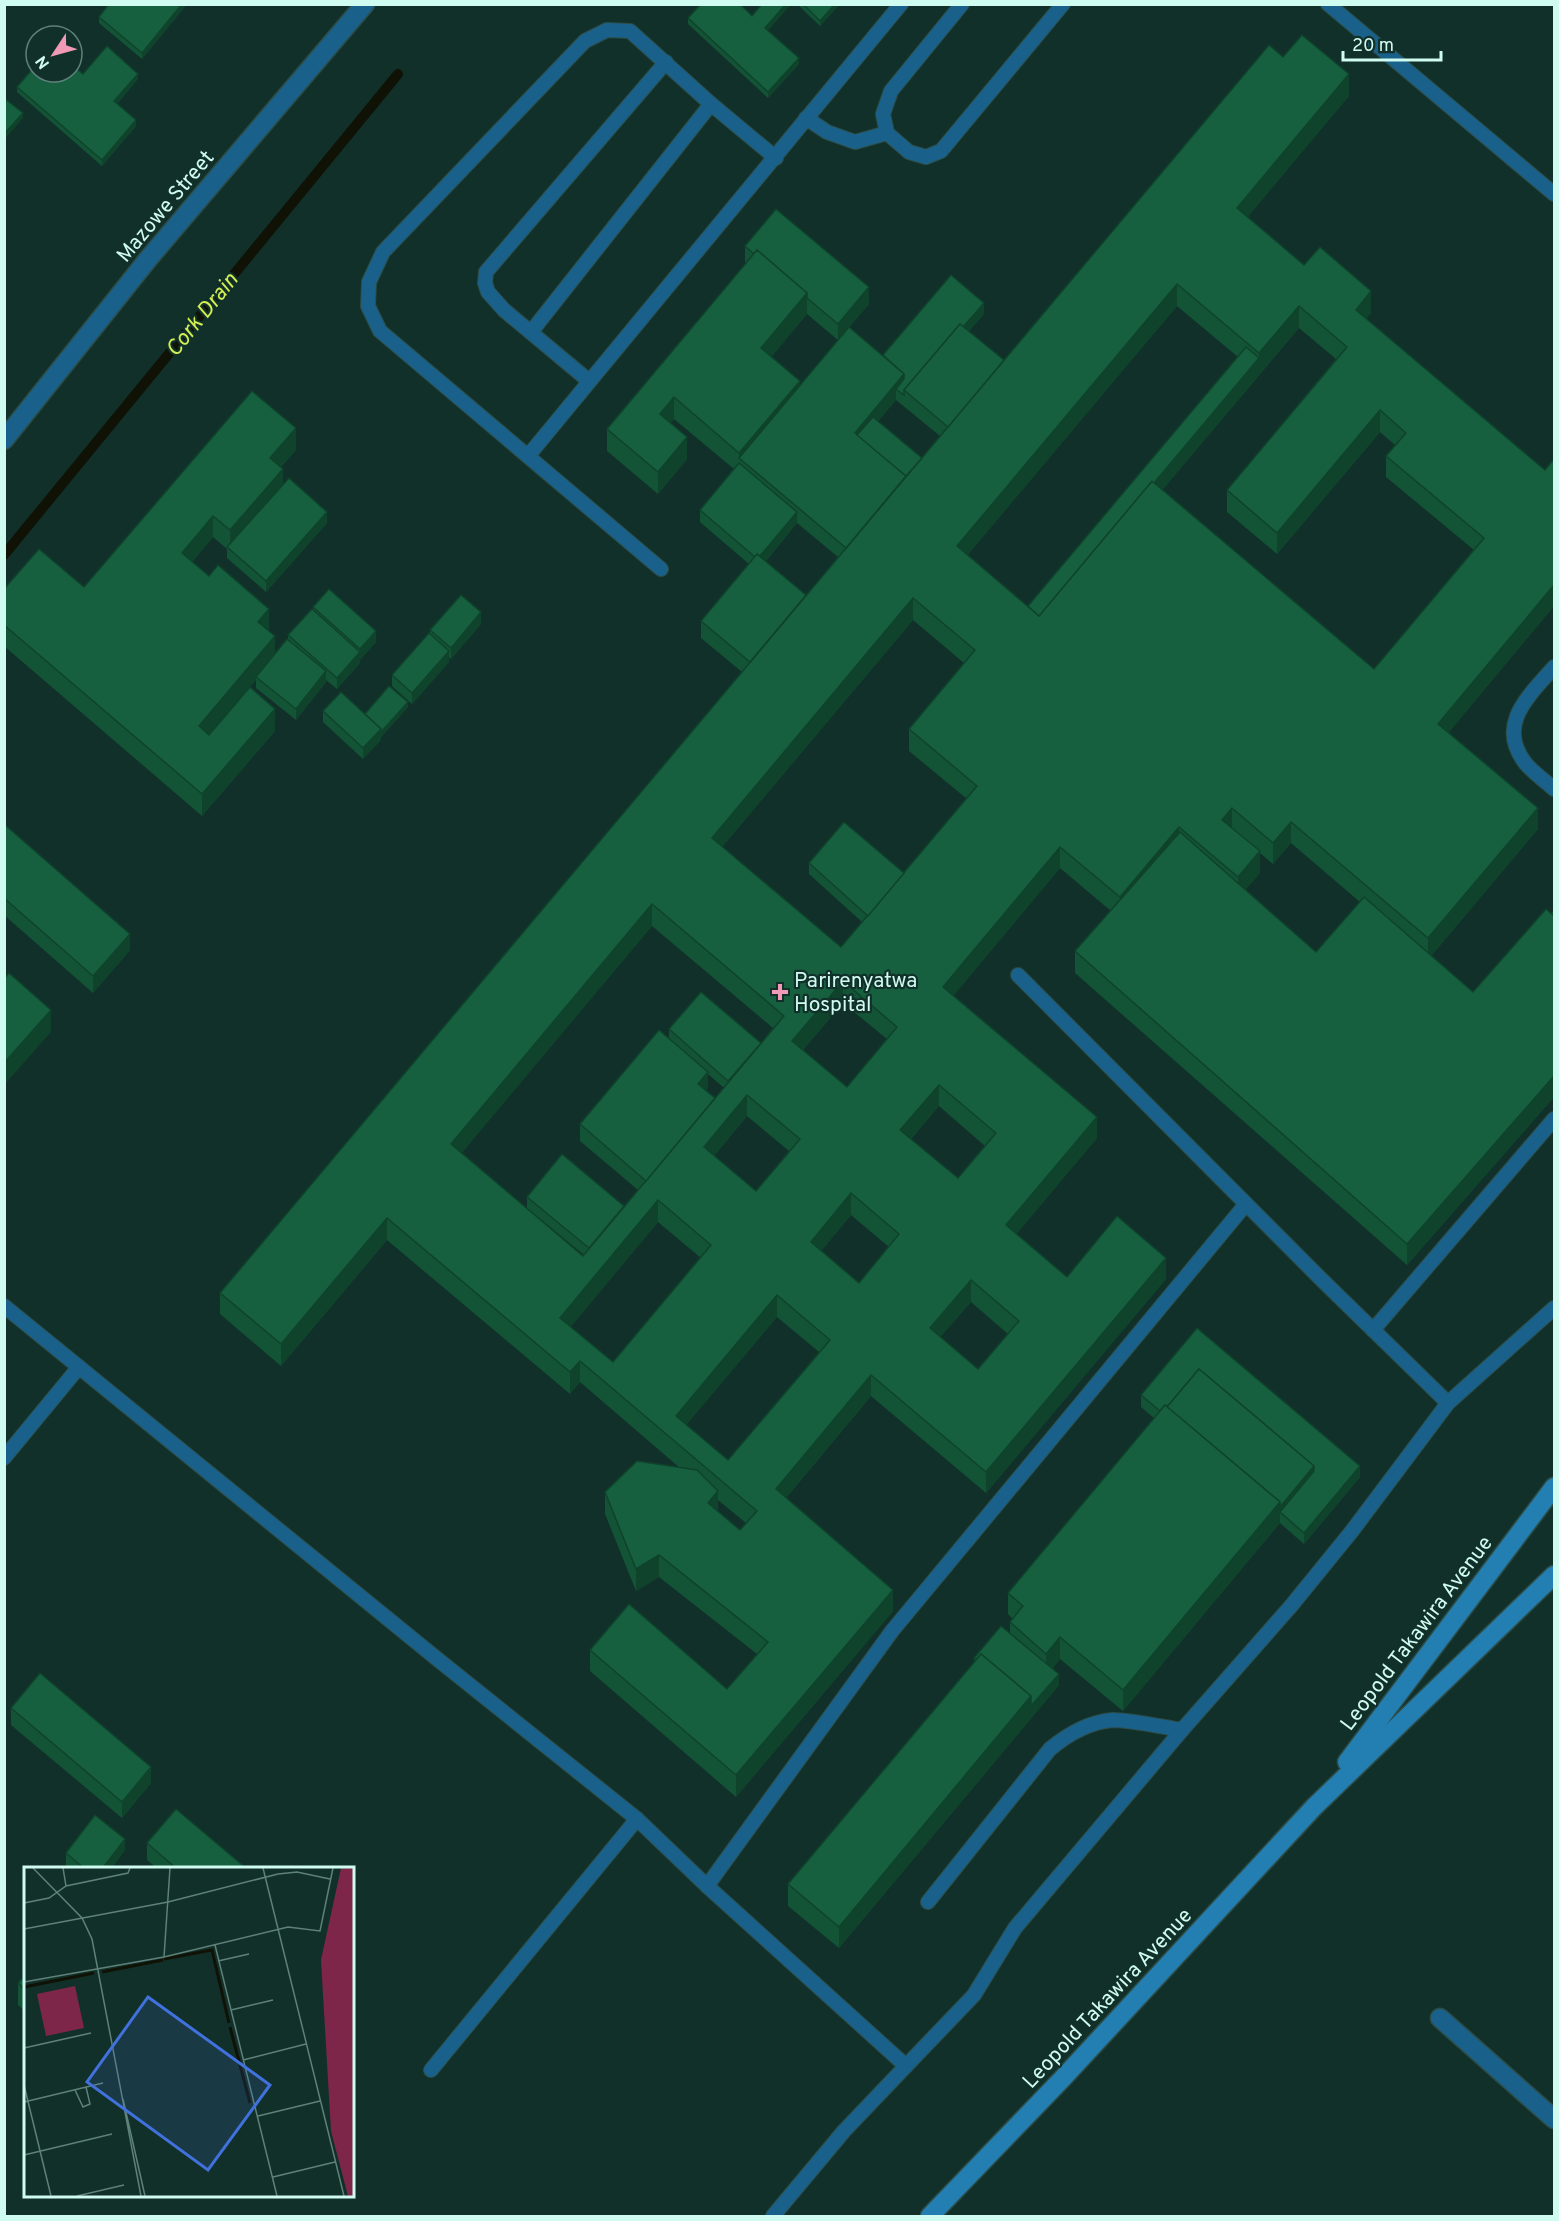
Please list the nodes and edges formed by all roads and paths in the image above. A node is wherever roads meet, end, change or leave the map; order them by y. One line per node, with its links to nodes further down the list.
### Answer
1 (365, 4): 14 (street, Mazowe Street)
2 (901, 4): 8 (lane)
3 (962, 4): 9 (lane)
4 (1063, 4): 9 (lane)
5 (1328, 4): 11 (lane)
6 (666, 62): 7 (lane); 12 (lane); 15 (lane)
7 (711, 104): 10 (lane); 12 (lane)
8 (806, 118): 9 (lane); 10 (lane)
9 (887, 134)
10 (776, 158): 13 (lane)
11 (1554, 194)
12 (531, 332): 13 (lane)
13 (589, 381): 15 (lane)
14 (4, 440)
15 (528, 456): 16 (lane)
16 (661, 569)
17 (1554, 667): 18 (lane)
18 (1554, 789)
19 (1018, 975): 21 (lane)
20 (1554, 1119): 24 (lane)
21 (1246, 1204): 24 (lane); 33 (lane)
22 (4, 1306): 25 (lane)
23 (1554, 1308): 26 (lane)
24 (1373, 1330): 26 (lane)
25 (79, 1367): 27 (lane); 32 (lane)
26 (1448, 1403): 30 (lane)
27 (4, 1458)
28 (1554, 1487): 31 (main road, Leopold Takawira Avenue)
29 (1554, 1575): 31 (main road, Leopold Takawira Avenue)
30 (1182, 1730): 34 (lane); 36 (lane)
31 (1314, 1807): 40 (main road, Leopold Takawira Avenue)
32 (637, 1819): 33 (lane); 37 (lane)
33 (707, 1886): 36 (lane)
34 (928, 1902)
35 (1440, 2018): 38 (street)
36 (906, 2066): 39 (lane)
37 (431, 2070)
38 (1554, 2119)
39 (772, 2217)
40 (930, 2217)

